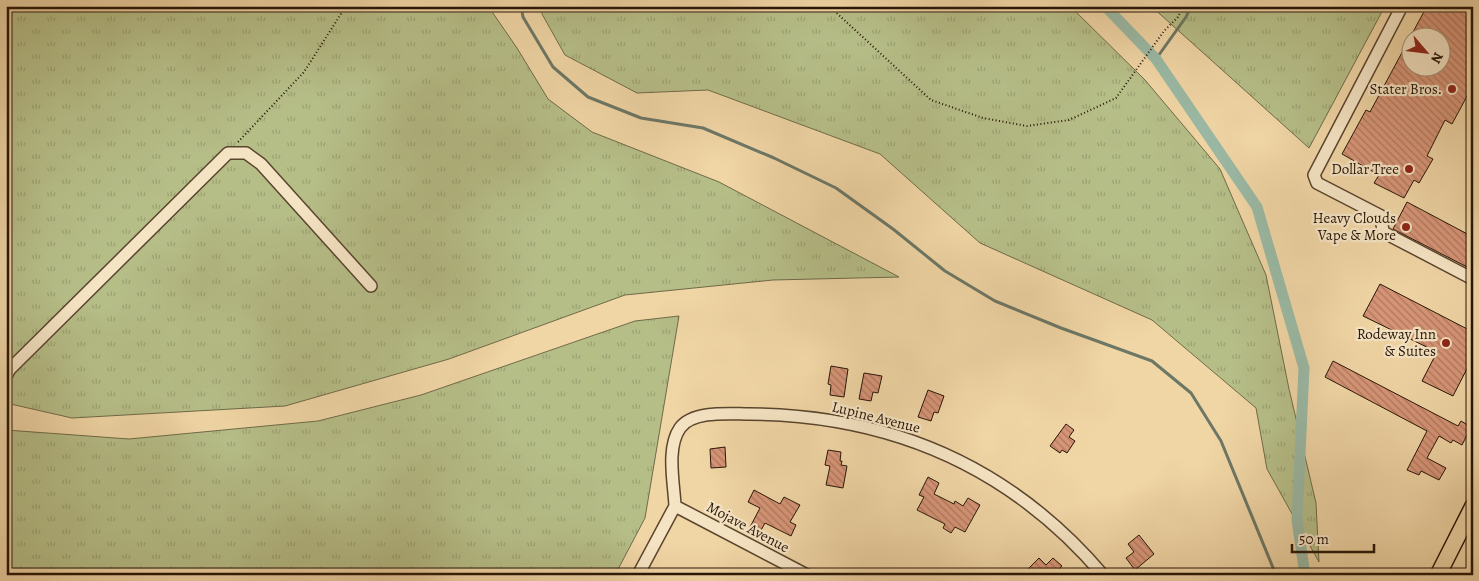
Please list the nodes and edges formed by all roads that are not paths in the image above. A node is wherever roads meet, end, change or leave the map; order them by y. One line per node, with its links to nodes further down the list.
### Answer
1 (1402, 6): 2 (street)
2 (1473, 279)
3 (371, 286): 4 (street)
4 (6, 376)
5 (676, 506): 7 (street); 8 (street, Mojave Avenue); 9 (street, Lupine Avenue)
6 (1473, 506): 10 (main road)
7 (638, 575)
8 (807, 575)
9 (1103, 575)
10 (1438, 575)

